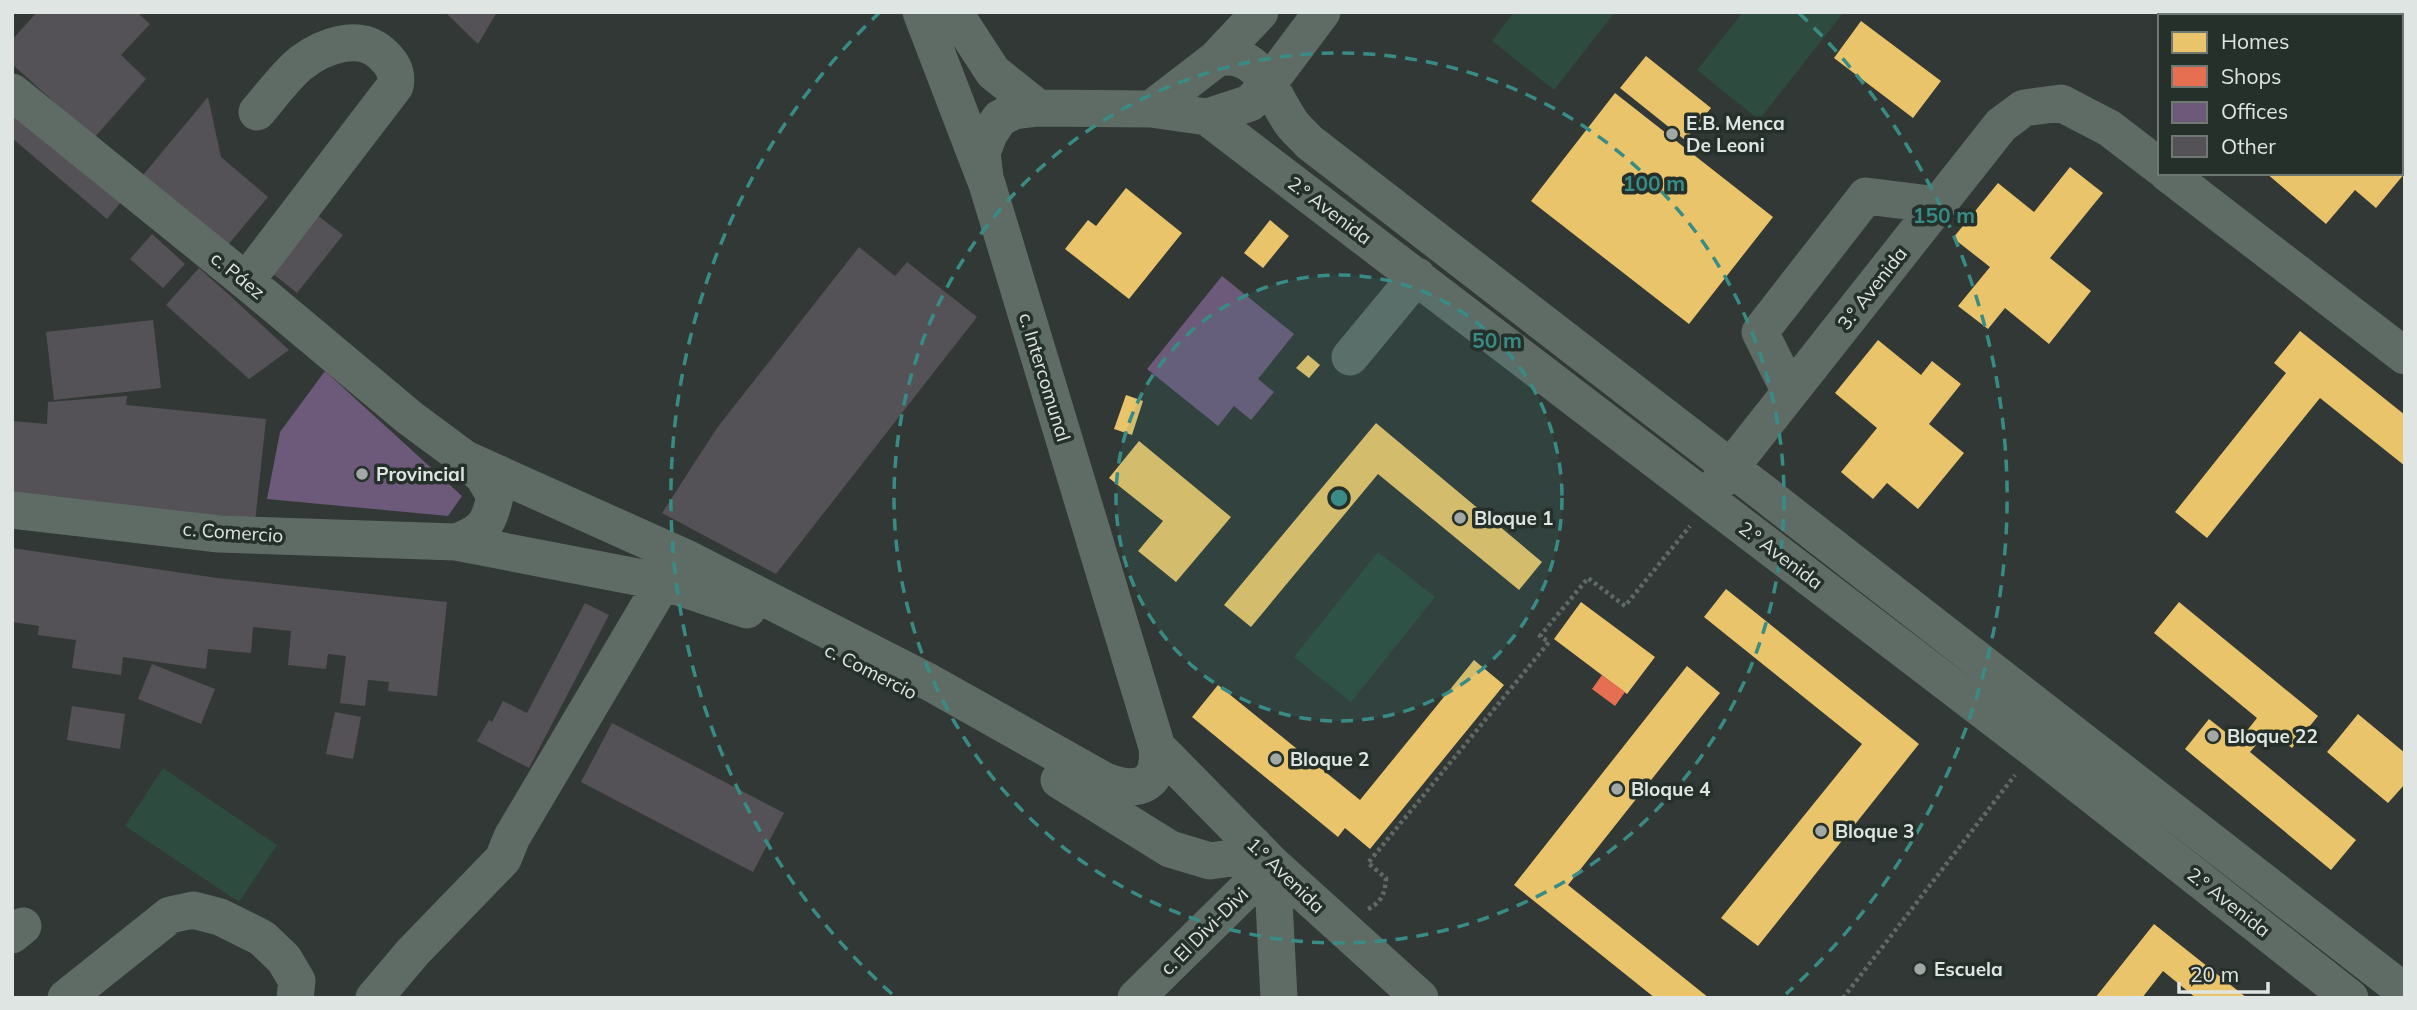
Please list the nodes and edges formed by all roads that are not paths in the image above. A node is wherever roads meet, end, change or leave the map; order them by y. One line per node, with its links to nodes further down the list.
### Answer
1 (921, 12): 14 (street, c. Intercomunal)
2 (954, 12): 8 (street)
3 (1259, 12): 5 (street)
4 (1322, 12): 6 (street, 2.° Avenida)
5 (1216, 59): 6 (street); 9 (street)
6 (1269, 83): 11 (street, 2.° Avenida); 22 (street)
7 (12, 92): 17 (street, c. Páez)
8 (1038, 108): 9 (street, 2.° Avenida); 14 (street, 2.° Avenida)
9 (1151, 109): 11 (street, 2.° Avenida)
10 (257, 112): 17 (street)
11 (1207, 117): 16 (street, 2.° Avenida)
12 (2158, 165): 15 (street, 3.° Avenida)
13 (2170, 175): 18 (street)
14 (987, 184): 27 (street, c. Intercomunal)
15 (1938, 205): 20 (street, 3.° Avenida); 20 (street)
16 (1417, 276): 19 (street); 23 (street, 2.° Avenida)
17 (246, 281): 21 (street, c. Páez)
18 (2405, 356)
19 (1350, 357)
20 (1790, 392): 22 (street, 3.° Avenida)
21 (463, 458): 25 (street); 28 (street)
22 (1731, 467): 23 (street, 3.° Avenida); 31 (street)
23 (1708, 499): 38 (street, 2.° Avenida)
24 (12, 510): 25 (street, c. Comercio)
25 (456, 542): 26 (street, c. Comercio)
26 (663, 582): 29 (street, c. Comercio); 34 (street)
27 (1157, 747): 28 (street); 30 (street, 1.° Avenida)
28 (1130, 788): 29 (street)
29 (1088, 799): 30 (street, c. Comercio)
30 (1263, 854): 35 (street, c. El Divi-Divi); 36 (street); 37 (street, 1.° Avenida)
31 (2405, 992)
32 (66, 998): 33 (street)
33 (295, 998)
34 (374, 998)
35 (1136, 998)
36 (1279, 998)
37 (1420, 998)
38 (2350, 998)

